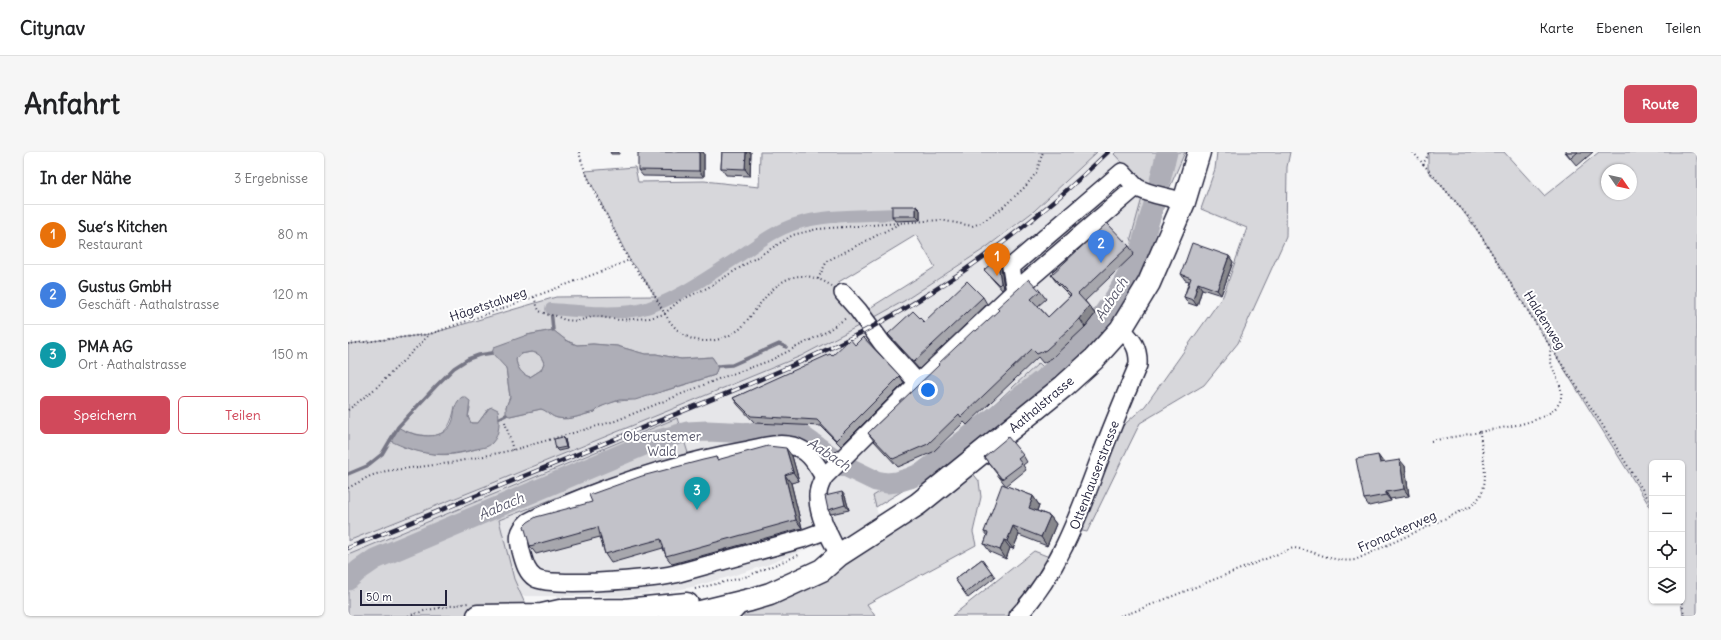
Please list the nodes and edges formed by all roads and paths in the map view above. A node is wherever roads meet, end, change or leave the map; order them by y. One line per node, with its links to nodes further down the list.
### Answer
1 (579, 152): 9 (path)
2 (1043, 152): 8 (path)
3 (1200, 152): 7 (main road, Aathalstrasse)
4 (1413, 152): 6 (path, Haldenweg)
5 (1429, 152): 6 (path)
6 (1423, 166): 18 (path, Haldenweg)
7 (1175, 200): 15 (main road, Aathalstrasse); 19 (street)
8 (900, 224): 10 (path); 13 (path)
9 (629, 260): 12 (path, Hägetstalweg); 13 (path)
10 (818, 279): 11 (path); 13 (path)
11 (843, 294): 19 (street)
12 (534, 297): 13 (path); 16 (path, Hägetstalweg)
13 (664, 314)
14 (833, 328): 24 (path)
15 (1121, 328): 29 (main road, Aathalstrasse); 35 (street, Ottenhauserstrasse)
16 (430, 334): 17 (path, Hägetstalweg); 20 (path)
17 (348, 344)
18 (1551, 348): 22 (path); 27 (path, Haldenweg)
19 (918, 383): 25 (street)
20 (348, 410)
21 (505, 422): 24 (path)
22 (1480, 432): 23 (path); 36 (path, Fronackerweg)
23 (1430, 441)
24 (513, 450): 26 (path)
25 (827, 474): 28 (street); 28 (street)
26 (348, 488)
27 (1649, 500)
28 (827, 530): 29 (street)
29 (840, 555): 31 (main road, Aathalstrasse); 32 (main road, Aathalstrasse)
30 (1683, 604): 37 (path)
31 (731, 610): 32 (main road, Aathalstrasse)
32 (674, 614): 34 (main road, Aathalstrasse)
33 (478, 616): 34 (main road, Aathalstrasse)
34 (542, 616)
35 (1018, 616)
36 (1120, 616)
37 (1684, 616)

